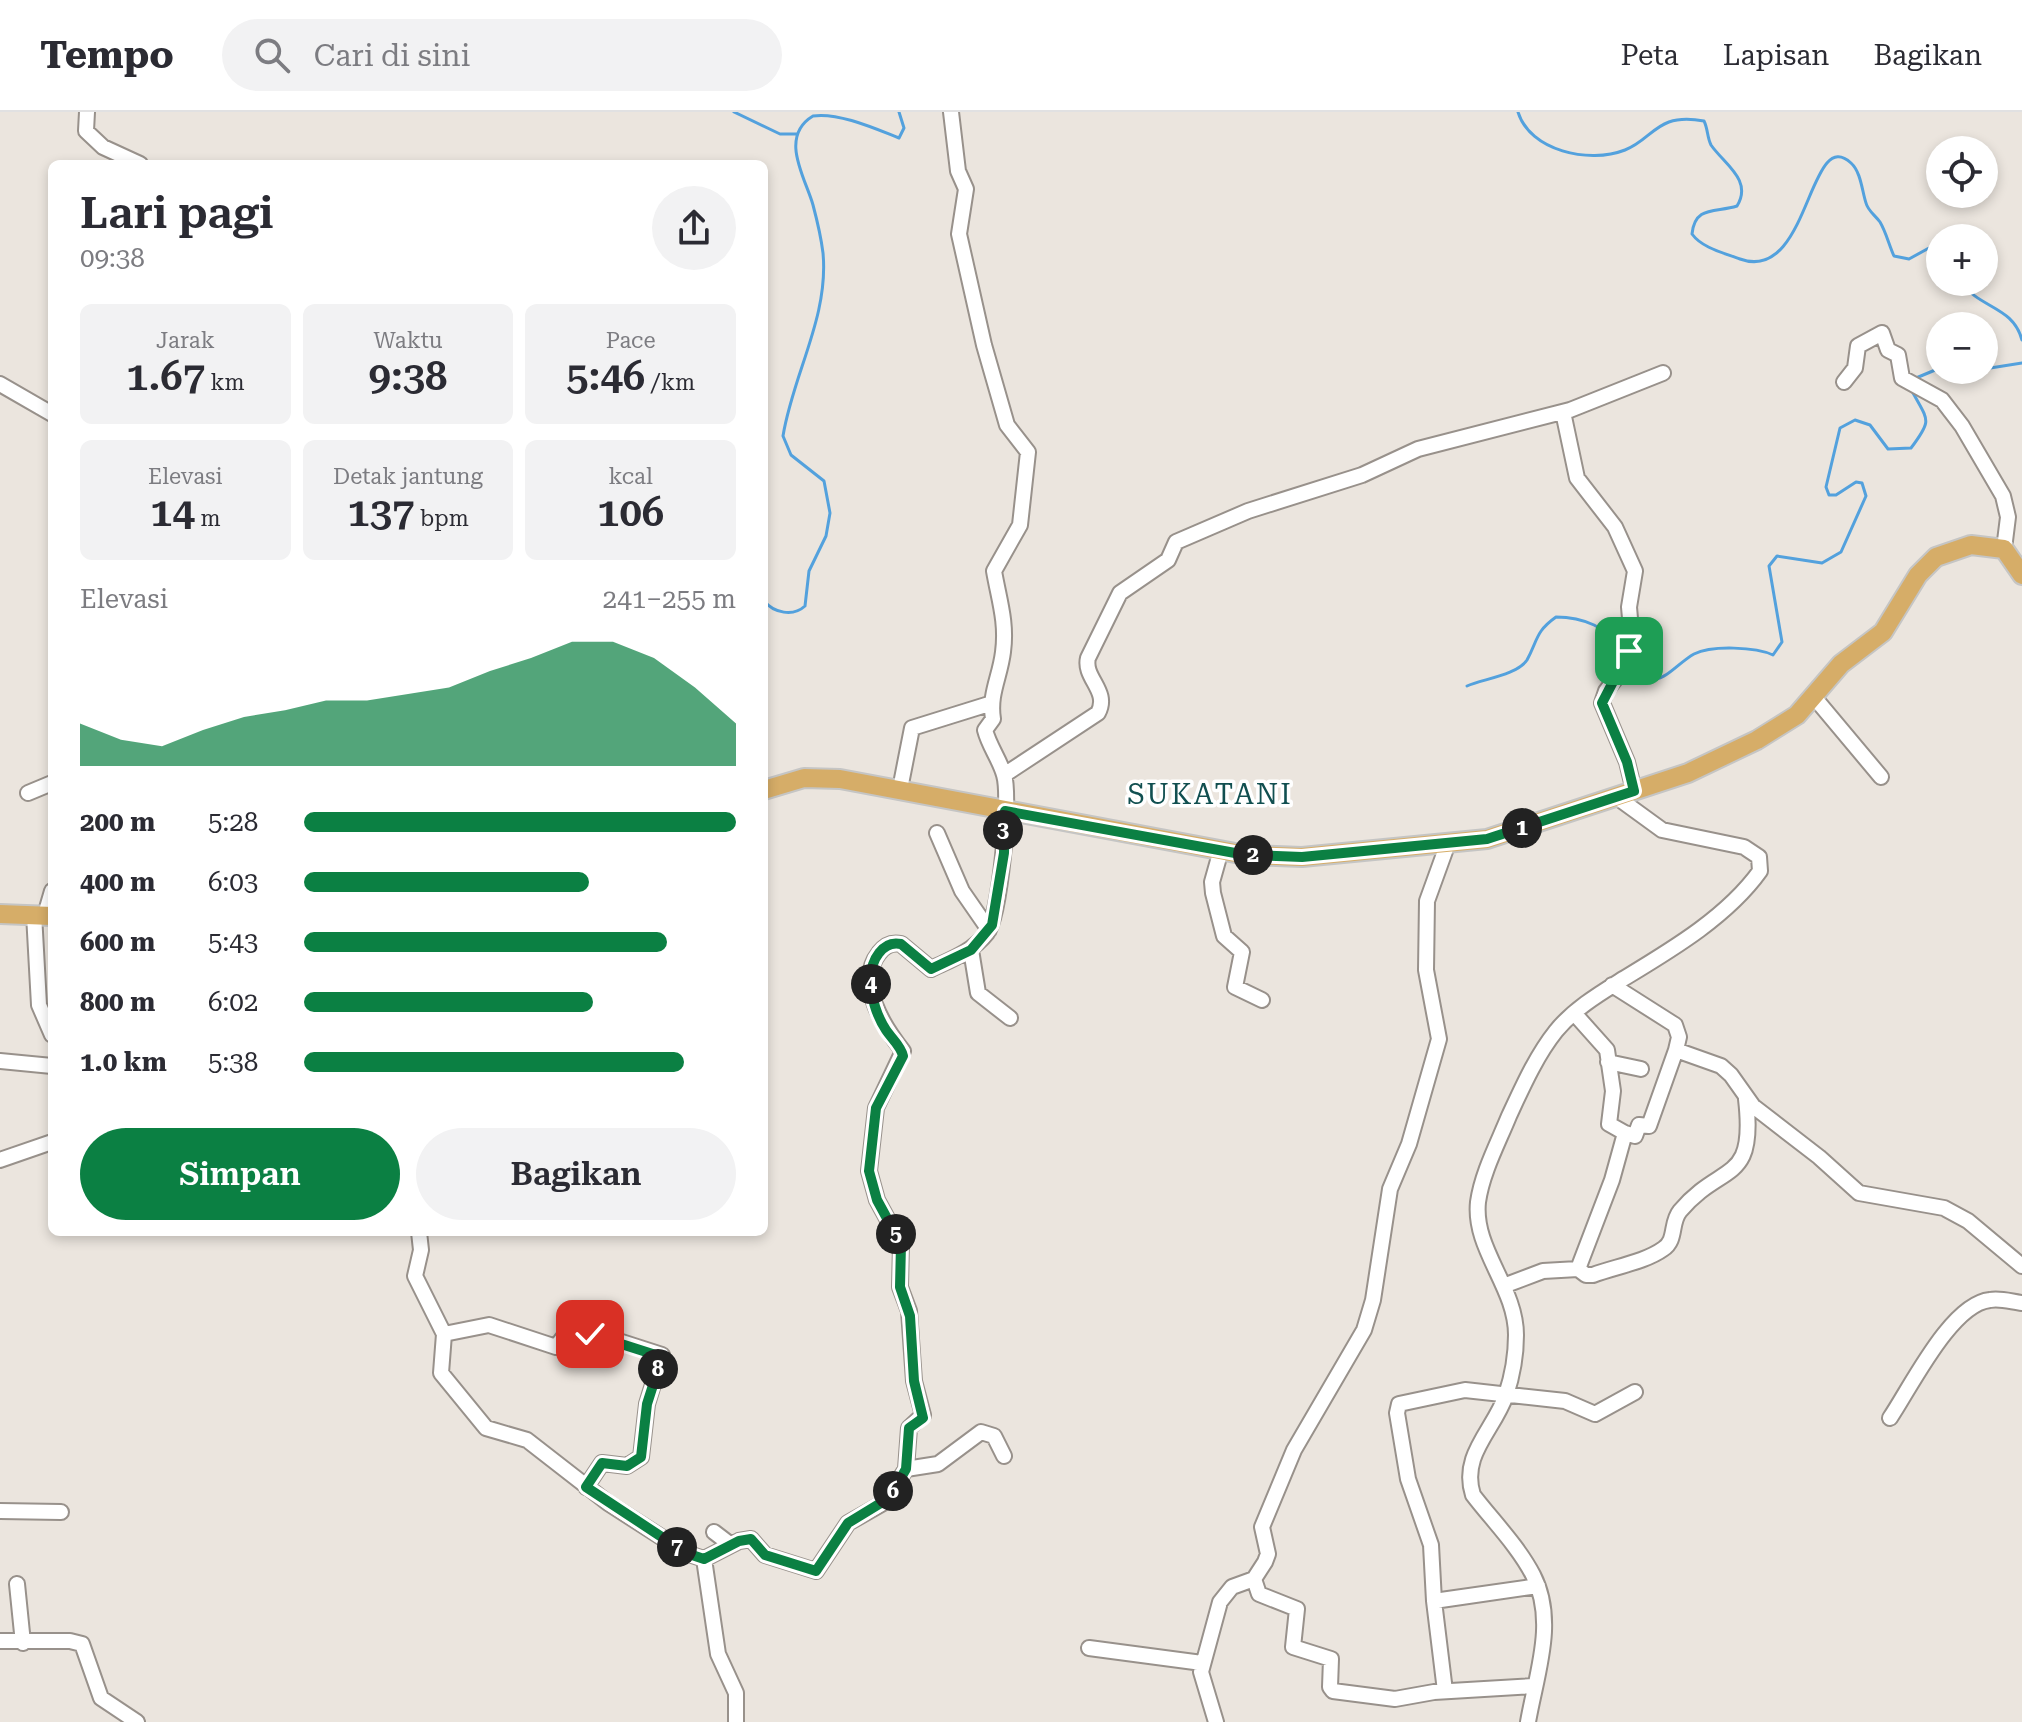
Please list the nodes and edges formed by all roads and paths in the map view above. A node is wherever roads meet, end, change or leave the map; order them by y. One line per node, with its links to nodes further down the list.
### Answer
1 (87, 112): 3 (street)
2 (951, 112): 12 (street)
3 (131, 160)
4 (1663, 373): 8 (street)
5 (1844, 382): 9 (street)
6 (0, 384): 7 (street)
7 (48, 412)
8 (1563, 412): 13 (street); 18 (street)
9 (2004, 549): 10 (main road); 11 (main road)
10 (2022, 575)
11 (1814, 697): 14 (street); 18 (main road)
12 (989, 704): 13 (street); 17 (street)
13 (1004, 775): 20 (street)
14 (1881, 777)
15 (48, 785): 19 (street)
16 (768, 789): 17 (main road)
17 (900, 789): 20 (main road)
18 (1633, 792): 21 (street); 21 (street); 23 (main road)
19 (28, 793)
20 (1005, 811): 24 (main road); 27 (street)
21 (1636, 812): 29 (street)
22 (937, 833): 27 (street)
23 (1448, 843): 24 (main road); 60 (street)
24 (1221, 850): 30 (street)
25 (0, 914): 26 (main road)
26 (43, 915): 33 (street)
27 (989, 930): 28 (street)
28 (971, 950): 32 (street); 53 (street)
29 (1612, 985): 31 (street); 34 (street)
30 (1262, 1000)
31 (1574, 1013): 36 (street); 46 (street)
32 (1010, 1018)
33 (48, 1026)
34 (1676, 1050): 39 (street); 40 (street)
35 (0, 1061): 37 (street)
36 (1608, 1062): 38 (street); 40 (street)
37 (48, 1066)
38 (1641, 1069)
39 (1746, 1099): 44 (street); 45 (street)
40 (1625, 1133): 45 (street)
41 (48, 1143): 42 (street)
42 (0, 1160)
43 (419, 1236): 48 (street)
44 (2022, 1266)
45 (1578, 1269): 46 (street)
46 (1506, 1285): 50 (street)
47 (2022, 1303): 51 (street)
48 (444, 1334): 54 (street); 54 (street)
49 (1635, 1392): 50 (street)
50 (1506, 1396): 62 (street); 63 (street)
51 (1890, 1418)
52 (1004, 1456): 53 (street)
53 (906, 1469): 58 (street)
54 (586, 1487): 59 (street)
55 (0, 1511): 56 (street)
56 (61, 1512)
57 (714, 1532): 58 (street)
58 (731, 1545): 59 (street)
59 (704, 1559): 71 (street)
60 (1254, 1579): 67 (street); 69 (street)
61 (17, 1584): 65 (street)
62 (1538, 1586): 63 (street); 68 (street)
63 (1434, 1601): 69 (street)
64 (0, 1641): 65 (street)
65 (23, 1643): 70 (street)
66 (1089, 1648): 67 (street)
67 (1202, 1663): 72 (street)
68 (1533, 1686): 69 (street); 73 (street)
69 (1445, 1691)
70 (137, 1722)
71 (736, 1722)
72 (1216, 1722)
73 (1528, 1722)

